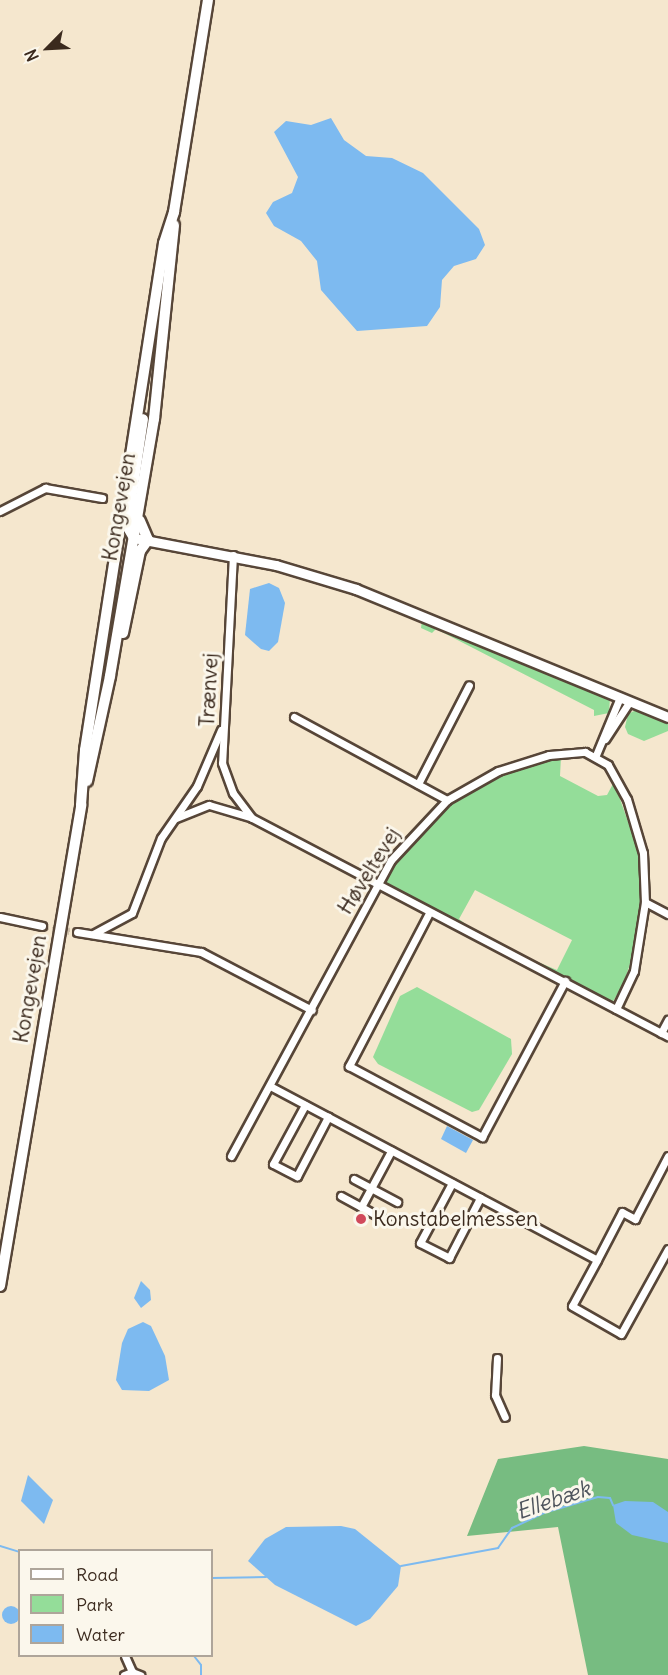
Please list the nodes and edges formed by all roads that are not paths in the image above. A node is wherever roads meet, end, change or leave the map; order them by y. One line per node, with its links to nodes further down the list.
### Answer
1 (208, 0): 2 (main road, Kongevejen)
2 (174, 212): 3 (main road, Kongevejen); 5 (main road, Kongevejen)
3 (145, 364): 7 (main road); 10 (main road, Kongevejen)
4 (102, 498): 6 (street)
5 (140, 502): 7 (main road, Kongevejen); 8 (main road)
6 (0, 511)
7 (134, 538): 8 (street); 10 (main road); 11 (main road, Kongevejen)
8 (148, 540): 9 (street); 11 (main road)
9 (233, 555): 13 (street); 17 (street, Trænvej)
10 (114, 569): 22 (main road, Kongevejen)
11 (110, 676): 22 (main road, Kongevejen)
12 (470, 685): 20 (street)
13 (620, 697): 14 (street); 18 (street)
14 (630, 701): 16 (street); 18 (street)
15 (294, 717): 20 (street)
16 (668, 717)
17 (223, 725): 23 (street, Trænvej); 24 (street)
18 (605, 739): 19 (street)
19 (596, 755): 21 (street, Høveltevej); 26 (street)
20 (418, 784): 21 (street)
21 (447, 800): 25 (street, Høveltevej)
22 (81, 805): 54 (main road, Kongevejen)
23 (252, 818): 24 (street, Trænvej); 25 (street, Trænvej)
24 (174, 819): 32 (street)
25 (377, 885): 27 (street, Trænvej); 35 (street, Høveltevej)
26 (645, 902): 28 (street); 34 (street)
27 (429, 913): 33 (street, Trænvej); 33 (street)
28 (668, 914)
29 (0, 917): 30 (street)
30 (42, 926)
31 (77, 932): 32 (street)
32 (93, 934): 35 (street)
33 (565, 981): 34 (street, Trænvej)
34 (616, 1009): 37 (street, Trænvej)
35 (312, 1010): 38 (street, Høveltevej)
36 (668, 1020): 37 (street)
37 (665, 1035)
38 (270, 1086): 39 (street); 42 (street, Høveltevej)
39 (305, 1105): 40 (street); 40 (street)
40 (328, 1117): 41 (street)
41 (391, 1151): 45 (street); 46 (street)
42 (231, 1156)
43 (668, 1156): 53 (street)
44 (354, 1179): 46 (street)
45 (452, 1183): 48 (street); 48 (street)
46 (371, 1188): 49 (street); 50 (street)
47 (341, 1196): 50 (street)
48 (480, 1198): 53 (street)
49 (397, 1202)
50 (361, 1207): 51 (street)
51 (387, 1221)
52 (668, 1249): 53 (street)
53 (597, 1260)
54 (0, 1286)
55 (497, 1358): 56 (street)
56 (505, 1417)
57 (126, 1657): 58 (street)
58 (136, 1673): 59 (street)
59 (124, 1675)

